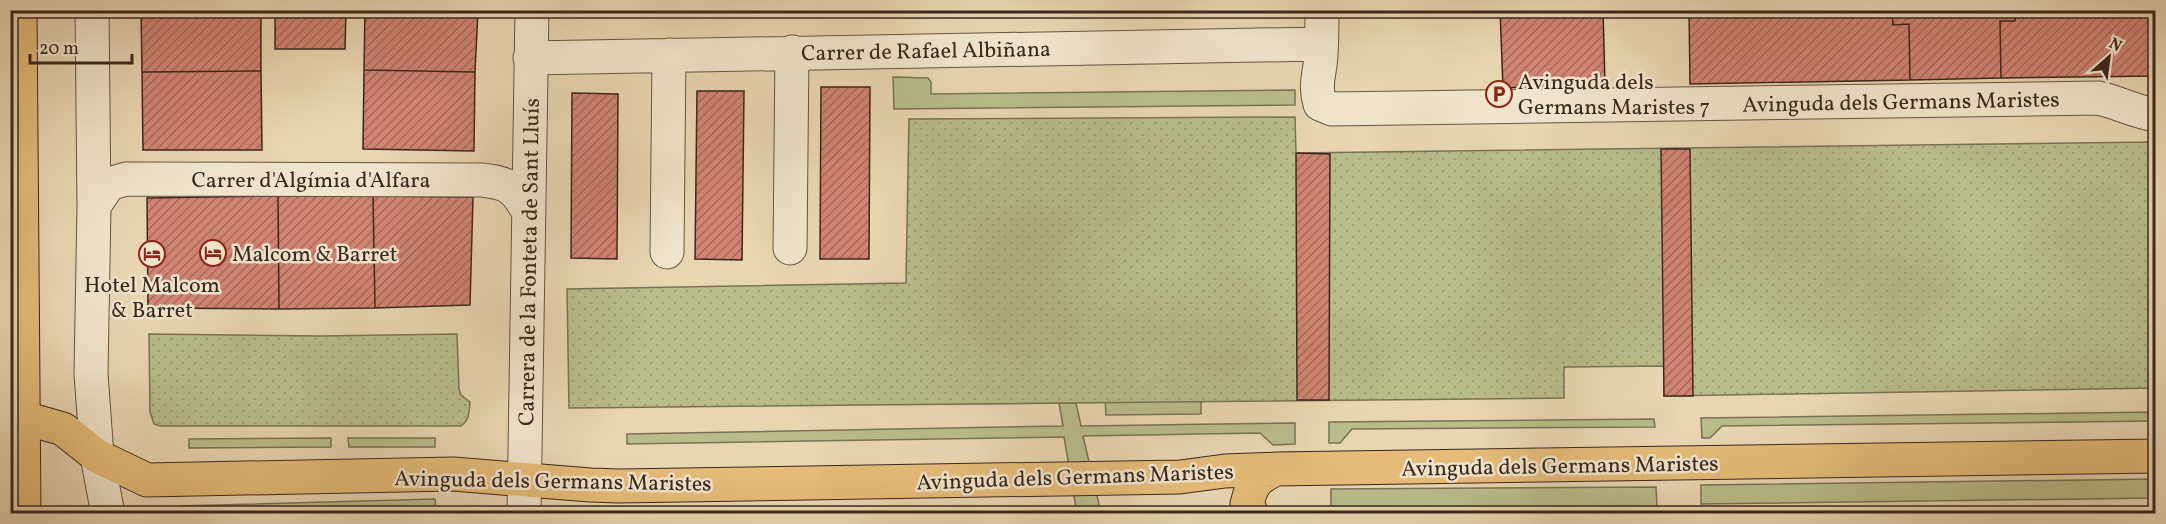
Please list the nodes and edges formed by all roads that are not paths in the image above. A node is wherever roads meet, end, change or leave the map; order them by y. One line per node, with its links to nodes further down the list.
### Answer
1 (20, 10): 14 (main road)
2 (93, 10): 10 (street)
3 (532, 10): 8 (street, Carrera de la Fonteta de Sant Lluís)
4 (1322, 10): 5 (street)
5 (1322, 44): 6 (street, Carrer de Rafael Albiñana); 9 (street, Avinguda dels Germans Maristes)
6 (792, 52): 7 (street, Carrer de Rafael Albiñana); 12 (street)
7 (669, 55): 8 (street, Carrer de Rafael Albiñana); 13 (street)
8 (530, 58): 11 (street, Carrera de la Fonteta de Sant Lluís)
9 (2156, 115)
10 (94, 206): 11 (street, Carrer d'Algímia d'Alfara); 15 (street)
11 (528, 211): 18 (street, Carrera de la Fonteta de Sant Lluís)
12 (790, 248)
13 (667, 252)
14 (16, 417): 15 (main road, Avinguda dels Germans Maristes); 19 (main road)
15 (97, 456): 18 (main road, Avinguda dels Germans Maristes); 20 (street)
16 (2156, 456): 17 (main road, Avinguda dels Germans Maristes)
17 (1276, 469): 18 (main road, Avinguda dels Germans Maristes); 22 (main road)
18 (525, 479): 21 (street, Carrera de la Fonteta de Sant Lluís)
19 (24, 513)
20 (108, 513)
21 (524, 513)
22 (1252, 513)

